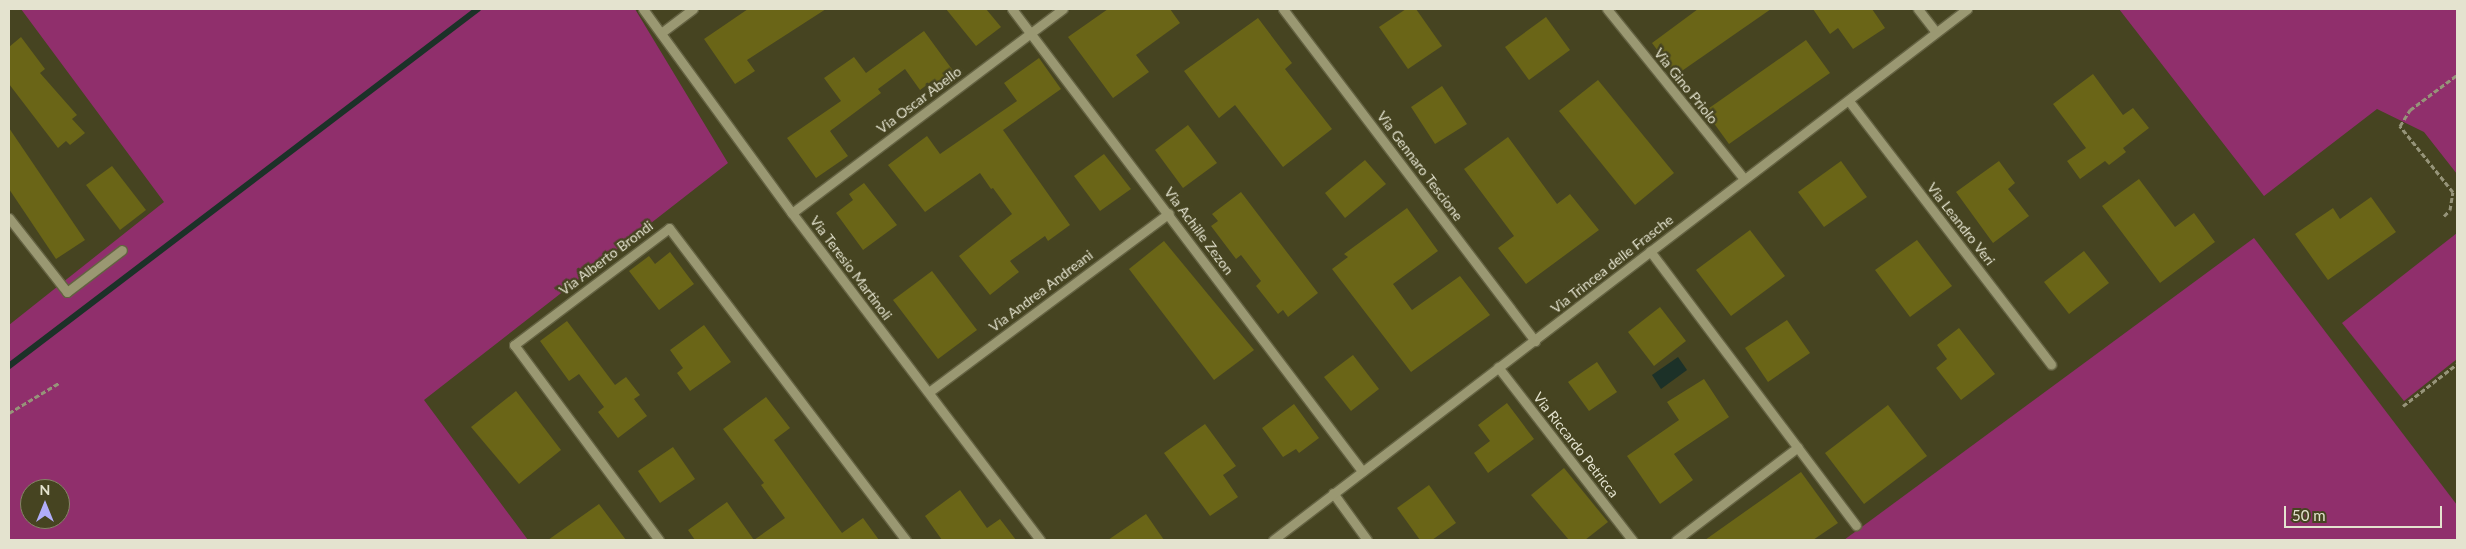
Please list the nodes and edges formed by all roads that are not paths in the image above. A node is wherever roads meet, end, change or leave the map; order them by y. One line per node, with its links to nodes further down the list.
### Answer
1 (643, 9): 10 (street, Via Teresio Martinoli)
2 (693, 9): 10 (street)
3 (1012, 9): 11 (street, Via Achille Zezon)
4 (1063, 9): 11 (street, Via Oscar Abello)
5 (1283, 9): 19 (street, Via Gennaro Tescione)
6 (1607, 9): 13 (street, Via Gino Priolo)
7 (1918, 9): 9 (street)
8 (1967, 9): 9 (street, Via Trincea delle Frasche)
9 (1936, 32): 12 (street, Via Trincea delle Frasche)
10 (661, 33): 14 (street, Via Teresio Martinoli)
11 (1031, 33): 14 (street, Via Oscar Abello); 15 (street, Via Achille Zezon)
12 (1849, 100): 13 (street, Via Trincea delle Frasche); 20 (street, Via Leandro Veri)
13 (1744, 180): 18 (street, Via Trincea delle Frasche)
14 (792, 213): 22 (street, Via Teresio Martinoli)
15 (1169, 213): 22 (street, Via Andrea Andreani); 24 (street, Via Achille Zezon)
16 (9, 218): 17 (street)
17 (122, 250)
18 (1650, 251): 19 (street, Via Trincea delle Frasche); 23 (street)
19 (1534, 341): 21 (street, Via Trincea delle Frasche)
20 (2051, 364)
21 (1498, 367): 24 (street, Via Trincea delle Frasche); 32 (street, Via Riccardo Petricca)
22 (929, 392): 29 (street, Via Teresio Martinoli)
23 (1798, 447): 26 (street); 33 (street)
24 (1362, 471): 25 (street, Via Trincea delle Frasche)
25 (1333, 493): 30 (street, Via Trincea delle Frasche); 31 (street)
26 (1856, 524)
27 (659, 540): 28 (street, Via Alberto Brondi)
28 (906, 540)
29 (1040, 540)
30 (1273, 540)
31 (1367, 540)
32 (1632, 540)
33 (1676, 540)

